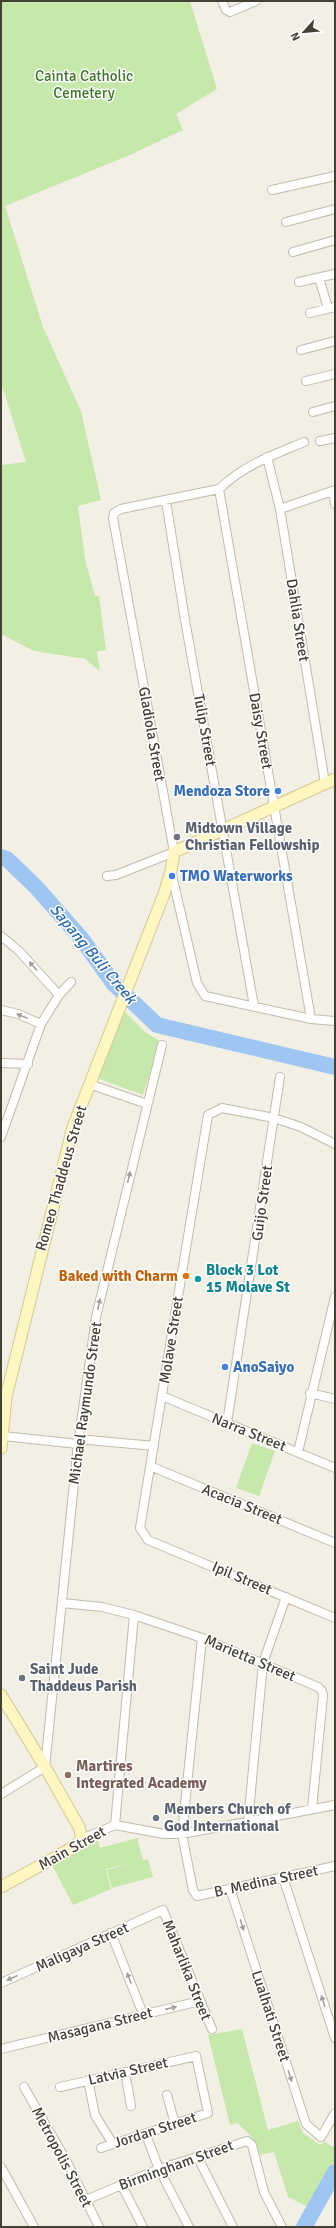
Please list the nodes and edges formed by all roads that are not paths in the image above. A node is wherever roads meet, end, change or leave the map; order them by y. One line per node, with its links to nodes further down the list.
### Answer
1 (222, 1): 2 (street)
2 (256, 1)
3 (335, 176): 4 (street)
4 (272, 190)
5 (335, 209): 6 (street)
6 (286, 222)
7 (335, 240): 8 (street)
8 (293, 252)
9 (335, 274): 10 (street)
10 (319, 278): 11 (street); 12 (street)
11 (299, 282)
12 (332, 308): 13 (street)
13 (310, 313)
14 (335, 341): 15 (street)
15 (301, 350)
16 (335, 374): 17 (street)
17 (306, 381)
18 (335, 406): 19 (street)
19 (312, 412)
20 (335, 438): 21 (street)
21 (320, 441)
22 (304, 442): 23 (street)
23 (267, 457): 24 (street); 28 (street, Dahlia Street)
24 (219, 489): 26 (street); 30 (street, Daisy Street)
25 (334, 490): 27 (street); 28 (street)
26 (166, 501): 31 (street, Tulip Street); 32 (street, Gladiola Street)
27 (335, 504)
28 (280, 509): 29 (street, Dahlia Street)
29 (330, 781): 30 (street)
30 (274, 807): 31 (street); 40 (street, Daisy Street)
31 (221, 830): 32 (street); 38 (street, Tulip Street)
32 (174, 852): 33 (street, Gladiola Street); 34 (street)
33 (171, 871): 38 (street, Gladiola Street); 47 (street, Romeo Thaddeus Street)
34 (107, 876)
35 (1, 936): 37 (street, one-way to 35)
36 (71, 982): 37 (street)
37 (59, 994): 42 (street)
38 (254, 1006): 40 (street, Gladiola Street)
39 (1, 1010): 42 (street, one-way to 39)
40 (311, 1019): 41 (street, Gladiola Street)
41 (335, 1022)
42 (41, 1024): 45 (street)
43 (162, 1045): 48 (street, Michael Raymundo Street)
44 (1, 1063): 45 (street)
45 (28, 1064): 49 (street)
46 (280, 1077): 50 (street, Guijo Street)
47 (89, 1084): 48 (street); 58 (street, Romeo Thaddeus Street)
48 (147, 1104): 59 (street, Michael Raymundo Street, one-way to 48)
49 (5, 1111): 51 (street)
50 (274, 1118): 52 (street); 55 (street, Molave Street); 57 (street, Guijo Street)
51 (1, 1136)
52 (335, 1144)
53 (335, 1297): 54 (street)
54 (310, 1393): 56 (street); 62 (street)
55 (162, 1396): 57 (street, Narra Street); 60 (street, Molave Street)
56 (335, 1399)
57 (227, 1423): 62 (street, Narra Street)
58 (3, 1436): 59 (street); 61 (street, Romeo Thaddeus Street)
59 (78, 1442): 60 (street); 68 (street, Michael Raymundo Street)
60 (154, 1446): 63 (street, Molave Street)
61 (1, 1448)
62 (298, 1452): 64 (street, Narra Street)
63 (150, 1466): 65 (street, Molave Street); 66 (street, Acacia Street)
64 (335, 1468)
65 (148, 1540): 67 (street, Ipil Street)
66 (335, 1543)
67 (286, 1597): 70 (street, Ipil Street); 72 (street)
68 (62, 1603): 69 (street, Marietta Street); 74 (street, Michael Raymundo Street)
69 (134, 1615): 71 (street, Marietta Street); 79 (street)
70 (335, 1618)
71 (202, 1638): 72 (street, Marietta Street); 80 (street)
72 (262, 1663): 77 (street, Marietta Street); 78 (street)
73 (1, 1695): 74 (street)
74 (45, 1767): 75 (street); 81 (street)
75 (1, 1794)
76 (335, 1805): 77 (street, Main Street)
77 (312, 1808): 78 (street, Main Street)
78 (248, 1822): 80 (street, Main Street)
79 (115, 1825): 80 (street, Main Street); 81 (street, Main Street)
80 (182, 1834): 85 (street, B. Medina Street)
81 (82, 1839): 84 (street, Main Street)
82 (335, 1866): 83 (street, B. Medina Street)
83 (283, 1877): 85 (street, B. Medina Street); 92 (street, one-way to 83)
84 (1, 1887)
85 (230, 1888): 101 (street, Lualhati Street, one-way to 101)
86 (162, 1910): 87 (street, Maligaya Street); 89 (street, Maharlika Street)
87 (111, 1933): 88 (street, Maligaya Street, one-way to 88); 90 (street, one-way to 87)
88 (1, 1983)
89 (200, 2001): 90 (street, Masagana Street, one-way to 89); 91 (street, Maharlika Street)
90 (143, 2014): 93 (street, Masagana Street)
91 (212, 2029)
92 (335, 2038)
93 (1, 2049)
94 (126, 2072): 95 (street, Latvia Street); 99 (street); 100 (street, Latvia Street)
95 (88, 2080): 96 (street, Latvia Street); 104 (street)
96 (60, 2086)
97 (24, 2088): 110 (street, Metropolis Street)
98 (167, 2095): 102 (street)
99 (131, 2106)
100 (208, 2113): 102 (street, Jordan Street)
101 (335, 2113)
102 (175, 2124): 103 (street, Jordan Street)
103 (146, 2135): 104 (street, Jordan Street); 108 (street)
104 (113, 2144): 105 (street, Jordan Street)
105 (101, 2148)
106 (197, 2156): 108 (street, Birmingham Street); 115 (street); 116 (street, Birmingham Street)
107 (1, 2167): 111 (street)
108 (159, 2169): 109 (street, Birmingham Street); 114 (street)
109 (121, 2184): 110 (street, Birmingham Street); 113 (street)
110 (86, 2200): 112 (street, Metropolis Street)
111 (34, 2227)
112 (99, 2227)
113 (143, 2227)
114 (189, 2227)
115 (233, 2227)
116 (282, 2227)

